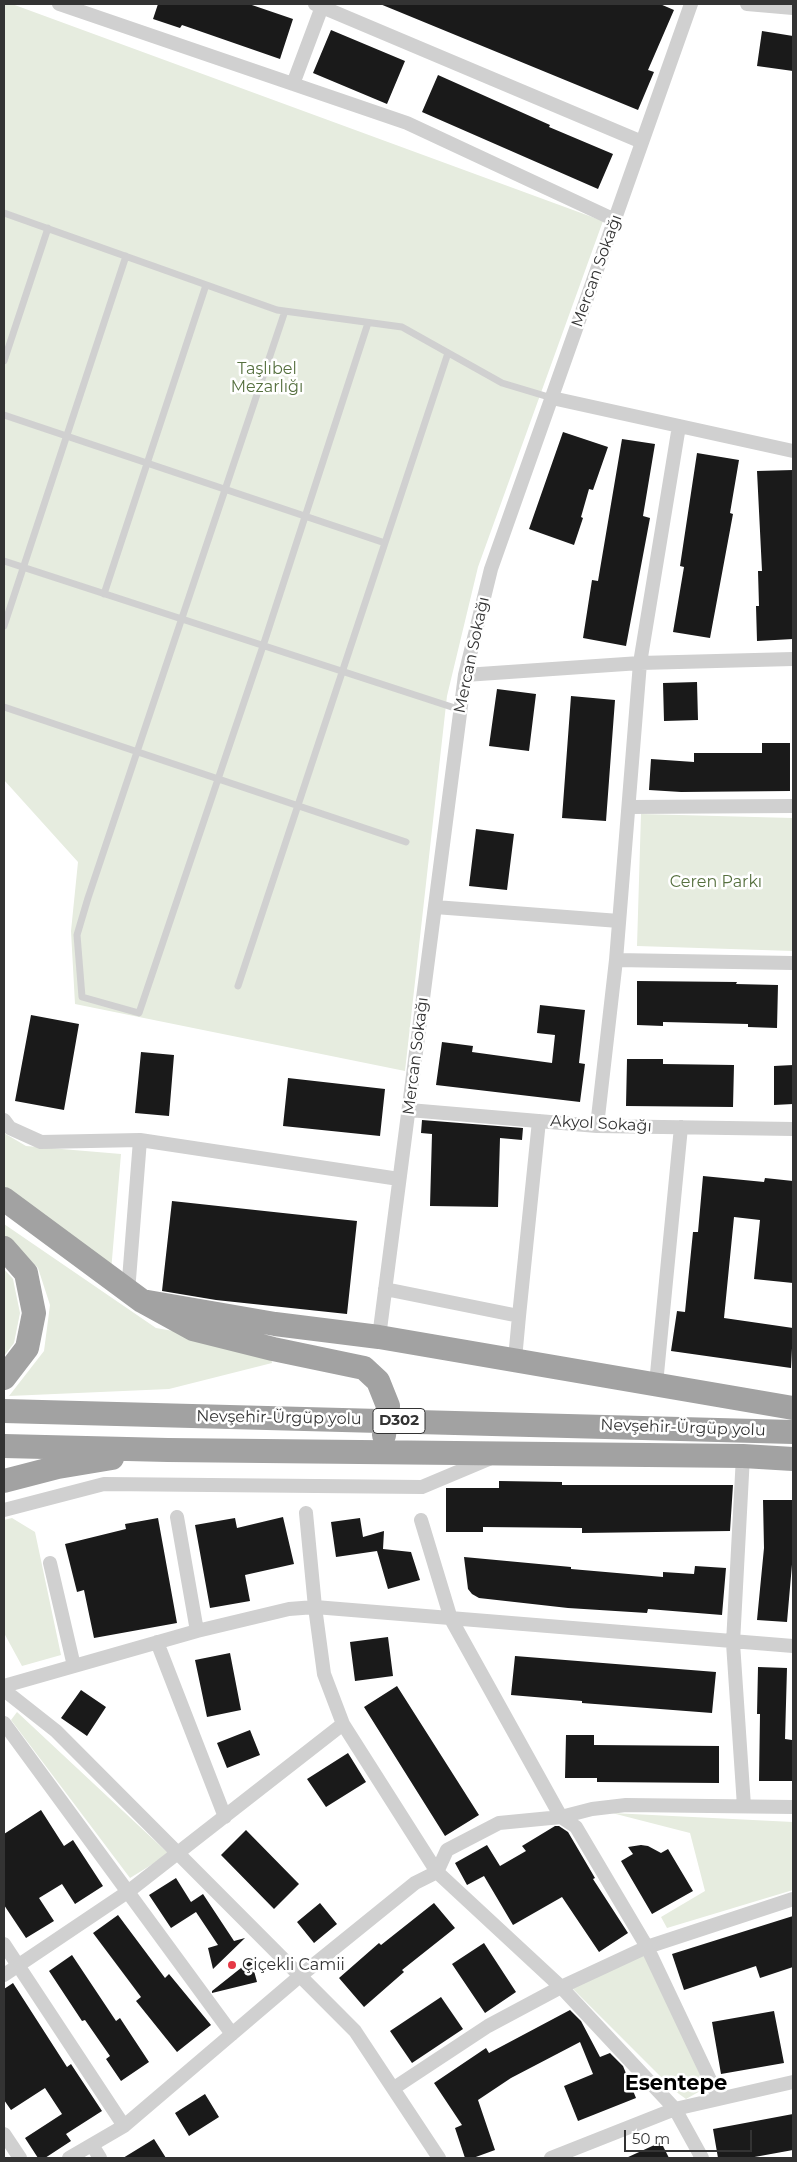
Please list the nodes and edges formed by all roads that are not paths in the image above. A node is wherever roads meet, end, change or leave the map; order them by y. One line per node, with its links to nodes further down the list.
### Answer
1 (59, 4): 6 (street)
2 (691, 4): 7 (street, Mercan Sokağı)
3 (747, 4): 5 (street)
4 (320, 5): 6 (street); 7 (street)
5 (793, 8)
6 (293, 84): 9 (street)
7 (642, 142): 9 (street, Mercan Sokağı)
8 (4, 213): 10 (lane)
9 (615, 220): 17 (street, Mercan Sokağı)
10 (48, 228): 11 (lane); 16 (lane)
11 (126, 256): 12 (lane); 20 (lane)
12 (206, 285): 13 (lane); 22 (lane)
13 (285, 311): 14 (lane); 23 (lane)
14 (368, 323): 15 (lane); 24 (lane)
15 (448, 353): 17 (lane); 25 (lane)
16 (4, 361)
17 (552, 398): 19 (street); 35 (street, Mercan Sokağı)
18 (4, 415): 20 (lane)
19 (679, 426): 21 (street); 33 (street)
20 (66, 436): 22 (lane); 27 (lane)
21 (793, 451)
22 (148, 463): 23 (lane); 28 (lane)
23 (226, 489): 24 (lane); 29 (lane)
24 (306, 516): 25 (lane); 31 (lane)
25 (385, 542): 34 (lane)
26 (4, 561): 27 (lane)
27 (23, 568): 28 (lane); 30 (lane)
28 (104, 594): 29 (lane)
29 (182, 619): 31 (lane); 38 (lane)
30 (4, 626)
31 (263, 646): 34 (lane); 39 (lane)
32 (793, 659): 33 (street)
33 (640, 663): 35 (street); 42 (street)
34 (342, 671): 37 (lane); 40 (lane)
35 (465, 675): 37 (street, Mercan Sokağı)
36 (4, 707): 38 (lane)
37 (461, 710): 44 (street, Mercan Sokağı)
38 (137, 752): 39 (lane); 39 (lane)
39 (218, 779): 40 (lane)
40 (298, 805): 43 (lane); 48 (lane)
41 (793, 806): 42 (street)
42 (629, 807): 45 (street)
43 (406, 842)
44 (435, 907): 45 (street); 49 (street, Mercan Sokağı)
45 (619, 922): 46 (street)
46 (616, 960): 47 (street); 52 (street)
47 (793, 963)
48 (238, 986)
49 (409, 1110): 51 (street, Akyol Sokağı); 56 (street, Mercan Sokağı)
50 (4, 1120): 55 (street)
51 (539, 1121): 52 (street, Akyol Sokağı); 61 (street)
52 (597, 1126): 53 (street, Akyol Sokağı)
53 (682, 1127): 54 (street, Akyol Sokağı); 65 (street)
54 (793, 1129)
55 (140, 1140): 56 (street); 60 (street)
56 (399, 1179): 59 (street, Mercan Sokağı)
57 (4, 1199): 60 (highway)
58 (4, 1248): 64 (highway)
59 (385, 1289): 61 (street); 62 (street, Mercan Sokağı)
60 (135, 1297): 62 (highway); 69 (highway)
61 (519, 1316): 63 (street)
62 (379, 1337): 63 (highway)
63 (515, 1360): 65 (highway)
64 (4, 1378)
65 (656, 1384): 66 (highway)
66 (793, 1408)
67 (4, 1411): 68 (highway, Nevşehir-Ürgüp yolu / D302)
68 (793, 1432)
69 (376, 1443): 71 (highway, Nevşehir-Ürgüp yolu / D302); 72 (highway, Nevşehir-Ürgüp yolu / D302)
70 (4, 1446): 71 (highway, Nevşehir-Ürgüp yolu / D302)
71 (168, 1450): 75 (highway)
72 (504, 1452): 73 (highway, Nevşehir-Ürgüp yolu / D302); 76 (street)
73 (743, 1456): 74 (highway, Nevşehir-Ürgüp yolu / D302); 85 (street)
74 (793, 1459)
75 (4, 1481)
76 (4, 1510)
77 (306, 1513): 81 (street)
78 (177, 1517): 83 (street)
79 (421, 1520): 82 (street)
80 (50, 1563): 87 (street)
81 (315, 1608): 82 (street); 83 (street); 91 (street)
82 (451, 1619): 85 (street); 95 (street)
83 (197, 1631): 84 (street)
84 (158, 1642): 87 (street); 94 (street)
85 (733, 1642): 86 (street); 92 (street)
86 (793, 1646)
87 (74, 1666): 88 (street)
88 (4, 1686)
89 (4, 1690): 96 (street)
90 (4, 1723): 98 (street)
91 (344, 1724): 94 (street); 97 (street)
92 (744, 1806): 93 (street); 95 (street)
93 (793, 1807)
94 (225, 1817): 96 (street)
95 (561, 1817): 97 (street); 101 (street)
96 (179, 1853): 98 (street); 104 (street)
97 (437, 1872): 104 (street); 105 (street)
98 (129, 1891): 102 (street); 106 (street)
99 (793, 1899): 101 (street)
100 (4, 1944): 102 (street)
101 (647, 1947): 105 (street); 109 (street)
102 (18, 1966): 103 (street); 111 (street)
103 (4, 1975)
104 (300, 1976): 106 (street); 108 (street)
105 (561, 1988): 108 (street); 110 (street)
106 (232, 2034): 111 (street)
107 (793, 2082): 109 (street)
108 (394, 2088): 117 (street)
109 (719, 2099): 110 (street)
110 (675, 2109): 118 (street); 119 (street)
111 (124, 2126): 113 (street)
112 (4, 2134): 114 (street)
113 (92, 2145): 115 (street); 116 (street)
114 (20, 2158)
115 (68, 2158)
116 (100, 2158)
117 (439, 2158)
118 (551, 2158)
119 (702, 2158)

